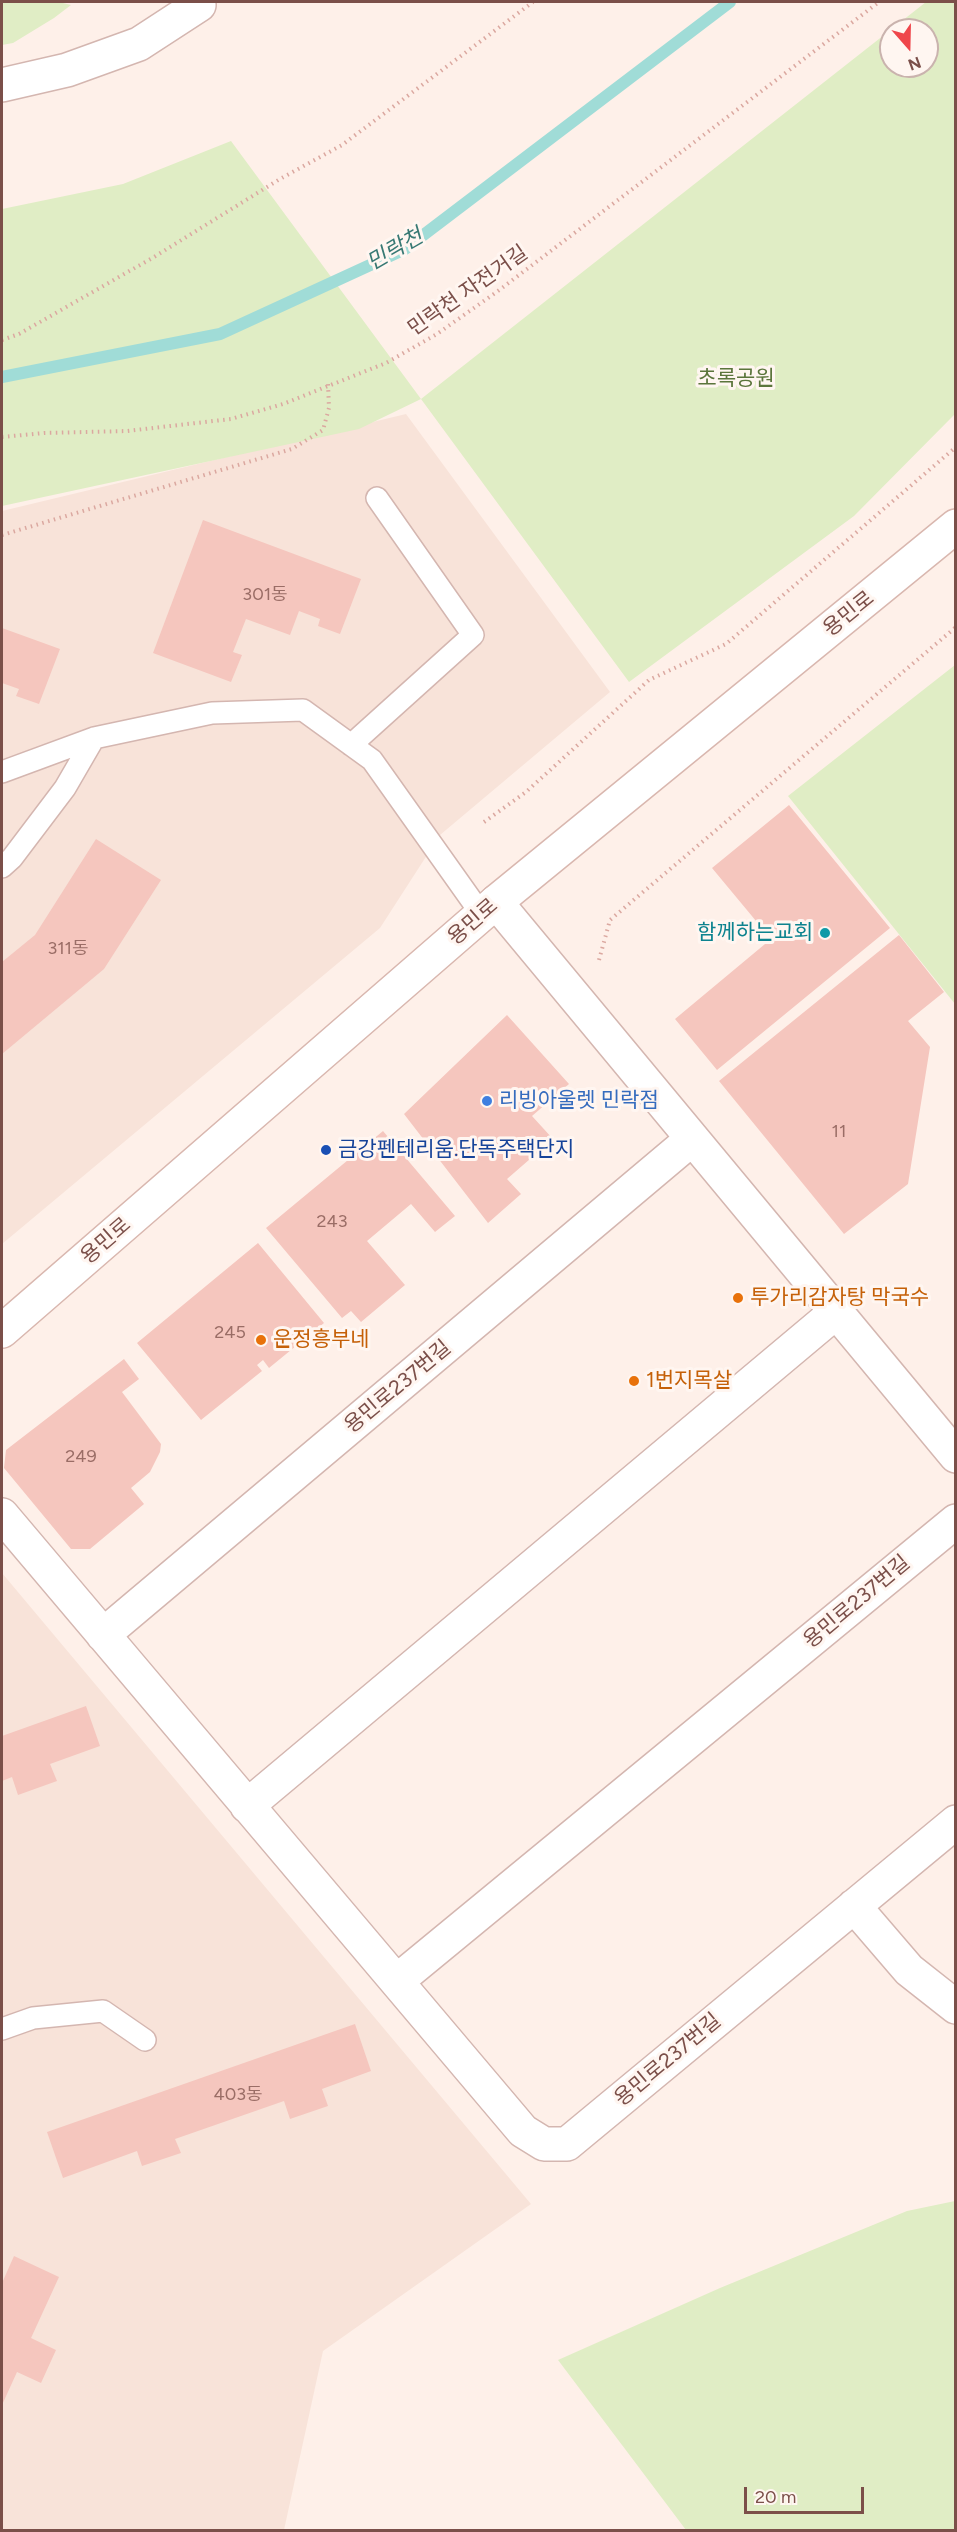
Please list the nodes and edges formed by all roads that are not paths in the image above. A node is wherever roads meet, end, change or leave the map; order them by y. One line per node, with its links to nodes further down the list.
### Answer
1 (196, 3): 2 (street)
2 (2, 85)
3 (377, 498): 6 (lane)
4 (956, 526): 9 (street, 용민로)
5 (94, 738): 6 (lane); 7 (lane); 8 (lane)
6 (351, 745): 9 (lane)
7 (2, 772)
8 (2, 867)
9 (489, 908): 10 (street); 12 (street, 용민로)
10 (693, 1139): 11 (street); 16 (street, 용민로237번길)
11 (836, 1312): 13 (street); 17 (street)
12 (2, 1331)
13 (956, 1456)
14 (2, 1515): 16 (street, 용민로237번길)
15 (956, 1521): 20 (street, 용민로237번길)
16 (103, 1635): 17 (street, 용민로237번길)
17 (247, 1806): 20 (street, 용민로237번길)
18 (956, 1822): 19 (street, 용민로237번길)
19 (854, 1906): 20 (street, 용민로237번길); 21 (street)
20 (397, 1982)
21 (956, 2007)
22 (2, 2029): 23 (lane)
23 (145, 2040)

